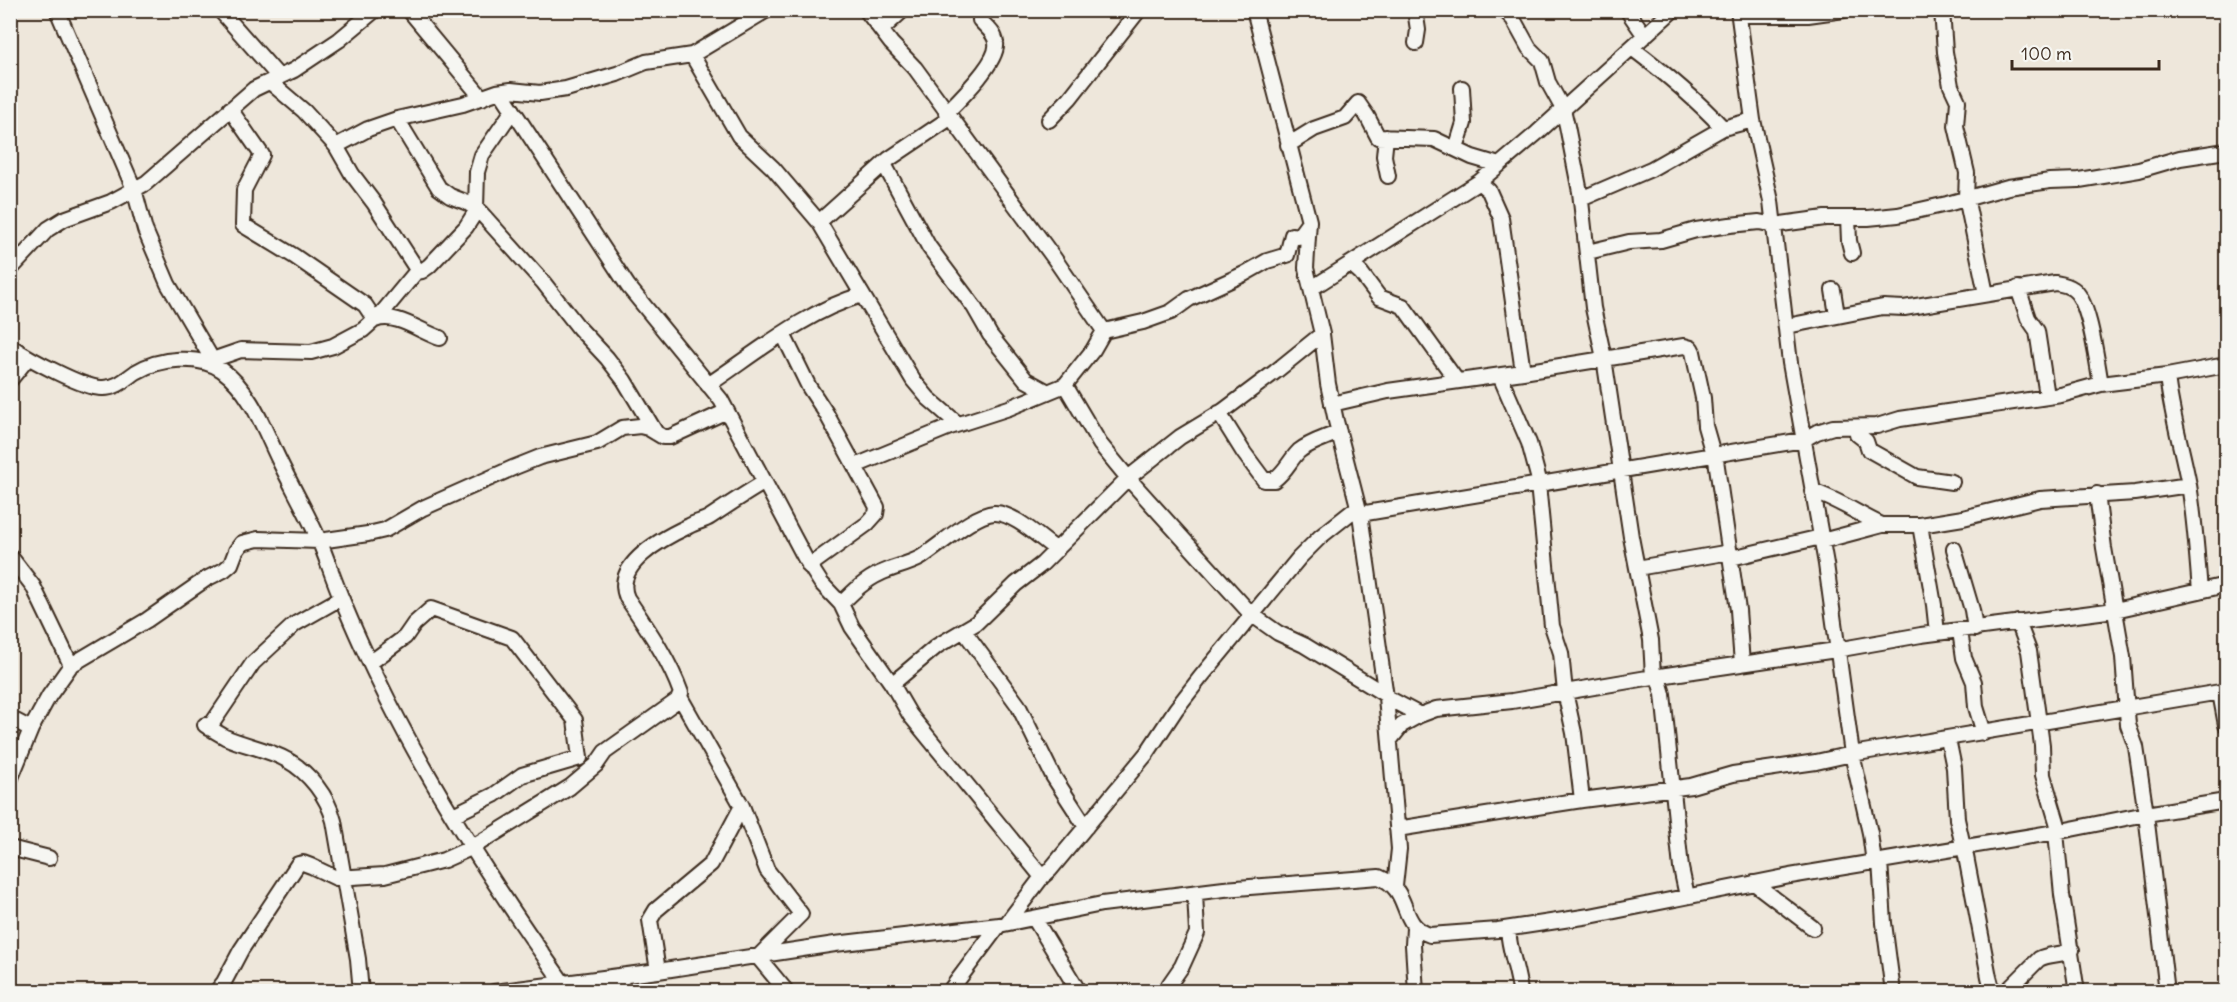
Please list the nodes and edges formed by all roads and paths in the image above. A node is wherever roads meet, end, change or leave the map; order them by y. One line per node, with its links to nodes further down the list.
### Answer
1 (57, 10): 44 (street)
2 (220, 10): 23 (street)
3 (375, 10): 23 (street)
4 (409, 10): 26 (street)
5 (767, 10): 22 (street)
6 (866, 10): 18 (street)
7 (903, 10): 18 (street)
8 (983, 10): 30 (street)
9 (1139, 10): 32 (street)
10 (1254, 10): 36 (street)
11 (1415, 10): 20 (street)
12 (1504, 10): 28 (street)
13 (1627, 10): 19 (street)
14 (1673, 10): 19 (street)
15 (1844, 10): 17 (street)
16 (1942, 10): 45 (street)
17 (1738, 13): 33 (street)
18 (881, 30): 30 (street)
19 (1645, 36): 21 (street)
20 (1416, 43)
21 (1632, 48): 28 (street); 34 (street)
22 (692, 55): 25 (street); 50 (street)
23 (275, 80): 27 (street); 37 (street)
24 (1462, 88): 38 (street)
25 (501, 92): 26 (street); 29 (street)
26 (482, 98): 31 (street)
27 (230, 109): 44 (street); 63 (street)
28 (1563, 109): 41 (street); 46 (street)
29 (513, 110): 47 (street); 81 (street)
30 (948, 115): 40 (street); 65 (street)
31 (397, 119): 37 (street); 47 (street)
32 (1049, 120)
33 (1753, 120): 34 (street); 51 (street)
34 (1723, 128): 46 (street)
35 (1386, 137): 36 (street); 38 (street); 42 (street)
36 (1288, 145): 49 (street)
37 (336, 146): 56 (street)
38 (1456, 149): 41 (street)
39 (2226, 151): 45 (street)
40 (884, 164): 50 (street); 82 (street)
41 (1499, 165): 43 (street)
42 (1388, 176)
43 (1479, 182): 54 (street); 74 (street)
44 (134, 189): 55 (street); 72 (street)
45 (1966, 197): 48 (street); 60 (street)
46 (1581, 200): 52 (street)
47 (476, 208): 56 (street); 90 (street)
48 (1848, 218): 51 (street); 53 (street)
49 (1310, 221): 57 (street); 65 (street)
50 (819, 222): 61 (street)
51 (1774, 225): 52 (street); 64 (street)
52 (1588, 252): 71 (street)
53 (1852, 254)
54 (1351, 264): 57 (street); 78 (street)
55 (10, 270)
56 (416, 272): 63 (street)
57 (1312, 288): 67 (street)
58 (2018, 288): 60 (street); 79 (street); 83 (street)
59 (1833, 290): 62 (street)
60 (1986, 294): 62 (street)
61 (862, 295): 66 (street); 87 (street)
62 (1837, 315): 64 (street)
63 (375, 320): 68 (street); 72 (street)
64 (1787, 326): 91 (street)
65 (1104, 332): 80 (street)
66 (783, 334): 81 (street); 93 (street)
67 (1322, 334): 84 (street); 86 (street)
68 (440, 338)
69 (10, 346): 70 (street)
70 (28, 358): 72 (street); 77 (street)
71 (1604, 358): 74 (street); 92 (street); 94 (street)
72 (214, 363): 106 (street)
73 (2226, 365): 75 (street)
74 (1523, 372): 76 (street)
75 (2167, 375): 79 (street); 99 (street)
76 (1500, 376): 78 (street); 98 (street)
77 (10, 380)
78 (1457, 381): 84 (street)
79 (2101, 384): 83 (street)
80 (1065, 385): 82 (street); 95 (street)
81 (708, 386): 85 (street)
82 (1048, 392): 87 (street)
83 (2047, 396): 88 (street)
84 (1332, 404): 89 (street)
85 (727, 411): 90 (street); 96 (street)
86 (1219, 413): 89 (street); 95 (street)
87 (958, 424): 93 (street)
88 (1857, 427): 91 (street); 97 (street)
89 (1339, 432): 102 (street)
90 (656, 433): 106 (street)
91 (1803, 440): 92 (street); 100 (street)
92 (1714, 454): 94 (street); 109 (street)
93 (855, 465): 111 (street)
94 (1622, 469): 98 (street); 112 (street)
95 (1128, 478): 108 (street); 118 (street)
96 (765, 482): 111 (street); 133 (street)
97 (1952, 482)
98 (1539, 484): 102 (street); 131 (street)
99 (2189, 485): 101 (street); 114 (street)
100 (1812, 491): 103 (street); 105 (street)
101 (2097, 494): 104 (street); 117 (street)
102 (1359, 511): 118 (street); 132 (street)
103 (1882, 525): 104 (street); 105 (street)
104 (1920, 525): 123 (street)
105 (1821, 539): 109 (street); 124 (street)
106 (319, 541): 115 (street); 127 (street)
107 (1954, 549): 120 (street)
108 (1057, 550): 116 (street); 121 (street)
109 (1731, 555): 112 (street); 126 (street)
110 (10, 556): 127 (street)
111 (809, 566): 116 (street)
112 (1637, 568): 128 (street)
113 (2226, 585): 114 (street)
114 (2200, 591): 117 (street)
115 (341, 598): 125 (street); 160 (street)
116 (841, 604): 129 (street)
117 (2115, 610): 119 (street); 134 (street)
118 (1251, 614): 132 (street); 151 (street)
119 (2018, 622): 120 (street); 137 (street)
120 (1975, 629): 122 (street)
121 (964, 631): 129 (street); 151 (street)
122 (1960, 631): 123 (street); 140 (street)
123 (1937, 633): 124 (street)
124 (1836, 650): 126 (street); 143 (street)
125 (370, 663): 150 (street); 150 (street)
126 (1742, 664): 128 (street)
127 (71, 665): 139 (street)
128 (1656, 677): 131 (street); 145 (street)
129 (892, 684): 159 (street)
130 (2224, 691): 134 (street); 138 (street)
131 (1565, 692): 135 (street); 146 (street)
132 (1386, 696): 135 (street); 142 (street)
133 (680, 697): 148 (street); 155 (street)
134 (2128, 708): 137 (street); 149 (street)
135 (1419, 715): 142 (street)
136 (10, 718): 139 (street)
137 (2038, 724): 140 (street); 153 (street)
138 (2226, 724)
139 (31, 729): 144 (street)
140 (1984, 733): 141 (street)
141 (1948, 739): 143 (street); 154 (street)
142 (1390, 740): 152 (street)
143 (1852, 754): 145 (street); 158 (street)
144 (10, 780)
145 (1672, 788): 146 (street); 164 (street)
146 (1582, 800): 152 (street)
147 (2226, 801): 149 (street)
148 (742, 806): 171 (street); 172 (street)
149 (2146, 814): 153 (street); 189 (street)
150 (453, 815): 155 (street)
151 (1086, 827): 159 (street)
152 (1397, 829): 162 (street)
153 (2058, 832): 154 (street); 170 (street)
154 (1964, 846): 158 (street); 186 (street)
155 (473, 847): 160 (street); 174 (street)
156 (10, 848): 157 (street)
157 (49, 858)
158 (1877, 862): 161 (street); 185 (street)
159 (1042, 876): 166 (street)
160 (344, 877): 176 (street); 177 (street)
161 (1754, 883): 164 (street); 168 (street)
162 (1395, 886): 163 (street); 167 (street)
163 (1195, 893): 165 (street); 182 (street)
164 (1687, 897): 169 (street)
165 (1034, 918): 166 (street); 181 (street)
166 (1003, 924): 171 (street); 180 (street)
167 (1414, 928): 169 (street); 183 (street)
168 (1813, 928)
169 (1508, 929): 184 (street)
170 (2072, 950): 187 (street); 188 (street)
171 (758, 957): 172 (street); 175 (street)
172 (658, 971): 173 (street)
173 (626, 975): 174 (street); 179 (street)
174 (560, 986): 178 (street)
175 (784, 990)
176 (216, 992)
177 (361, 992)
178 (494, 992)
179 (609, 992)
180 (949, 992)
181 (1079, 992)
182 (1164, 992)
183 (1416, 992)
184 (1520, 992)
185 (1893, 992)
186 (1994, 992)
187 (2007, 992)
188 (2077, 992)
189 (2166, 992)

